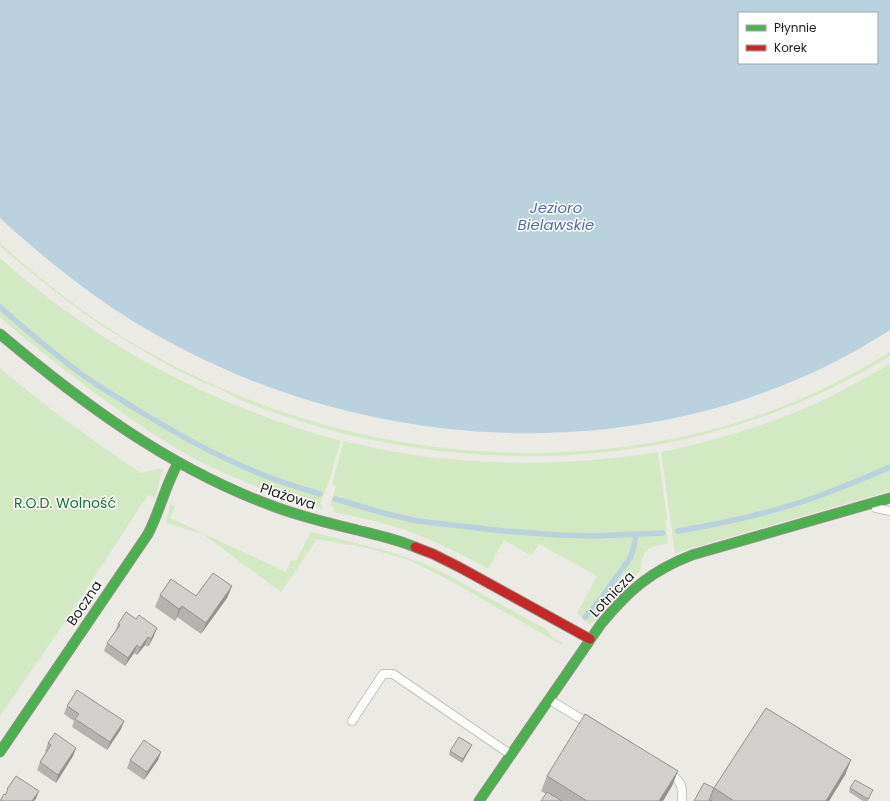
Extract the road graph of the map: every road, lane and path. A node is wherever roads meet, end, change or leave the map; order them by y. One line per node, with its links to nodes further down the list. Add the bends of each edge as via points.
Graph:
1 (0, 334): 2 (street, Plażowa, via 113,422)
2 (178, 463): 6 (street, Plażowa, via 223,486 274,506 423,550); 10 (street, Boczna, via 148,534)
3 (890, 498): 4 (street, Lotnicza)
4 (865, 506): 5 (lane); 6 (street, Lotnicza, via 686,557 641,582 609,614)
5 (890, 511)
6 (590, 639): 7 (street, Lotnicza)
7 (549, 699): 9 (lane); 11 (street, Lotnicza)
8 (352, 721): 11 (lane, via 383,674 394,674)
9 (596, 728)
10 (0, 752)
11 (511, 754): 13 (street, Lotnicza)
12 (663, 769): 14 (lane, via 681,783)
13 (479, 801)
14 (682, 801)

